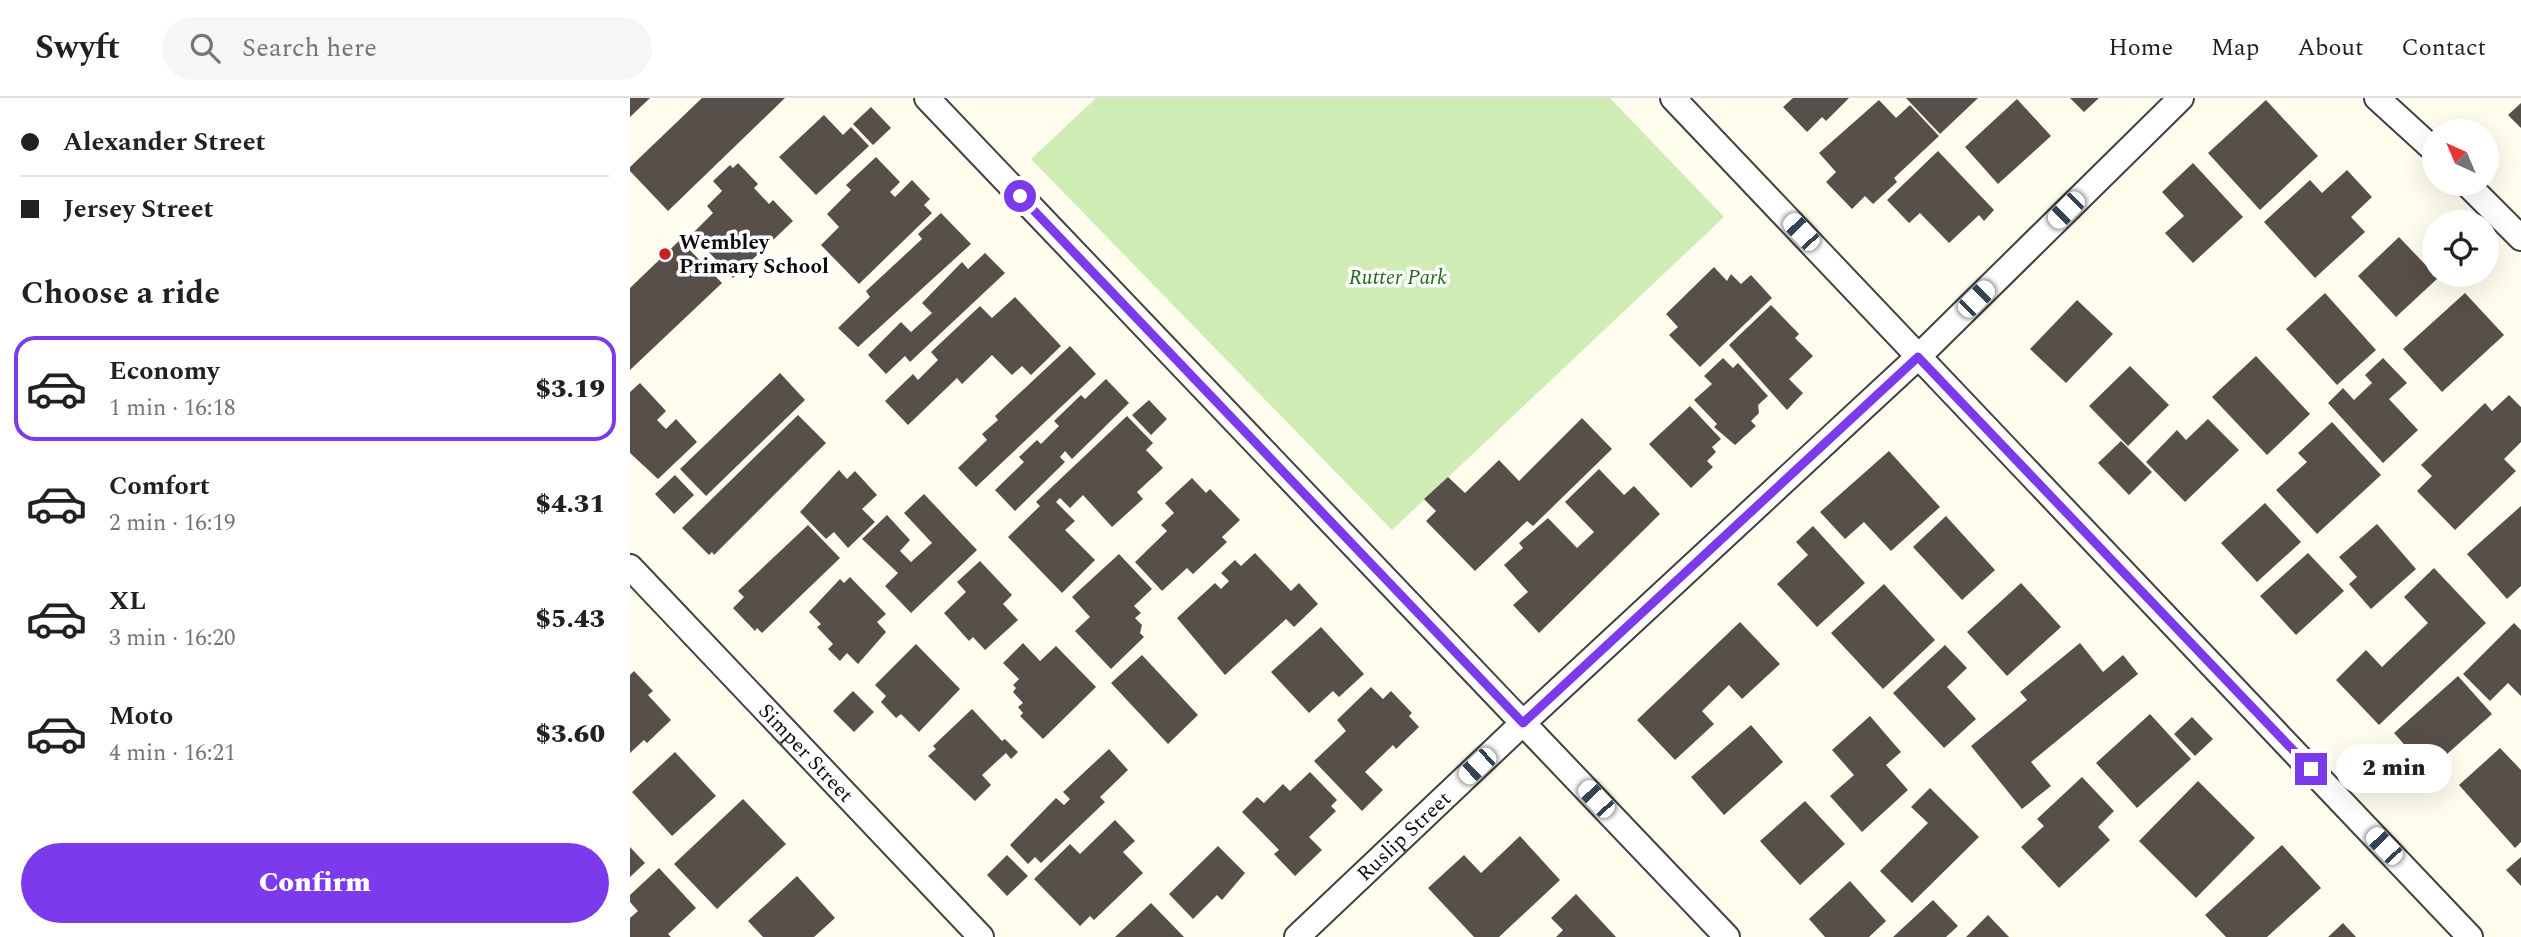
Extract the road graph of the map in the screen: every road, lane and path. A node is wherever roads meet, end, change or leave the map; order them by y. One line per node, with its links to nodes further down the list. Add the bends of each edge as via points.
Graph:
1 (927, 98): 12 (street)
2 (1673, 98): 10 (street)
3 (2181, 98): 10 (street, Ruslip Street)
4 (2377, 98): 6 (street)
5 (2390, 98): 6 (street)
6 (2407, 123): 7 (street)
7 (2422, 138)
8 (2480, 196): 9 (street)
9 (2521, 238)
10 (1918, 357): 12 (street, Ruslip Street); 16 (street)
11 (630, 567): 13 (street, Simper Street)
12 (1523, 723): 14 (street, Ruslip Street); 15 (street)
13 (981, 937)
14 (1297, 937)
15 (1727, 937)
16 (2470, 937)

